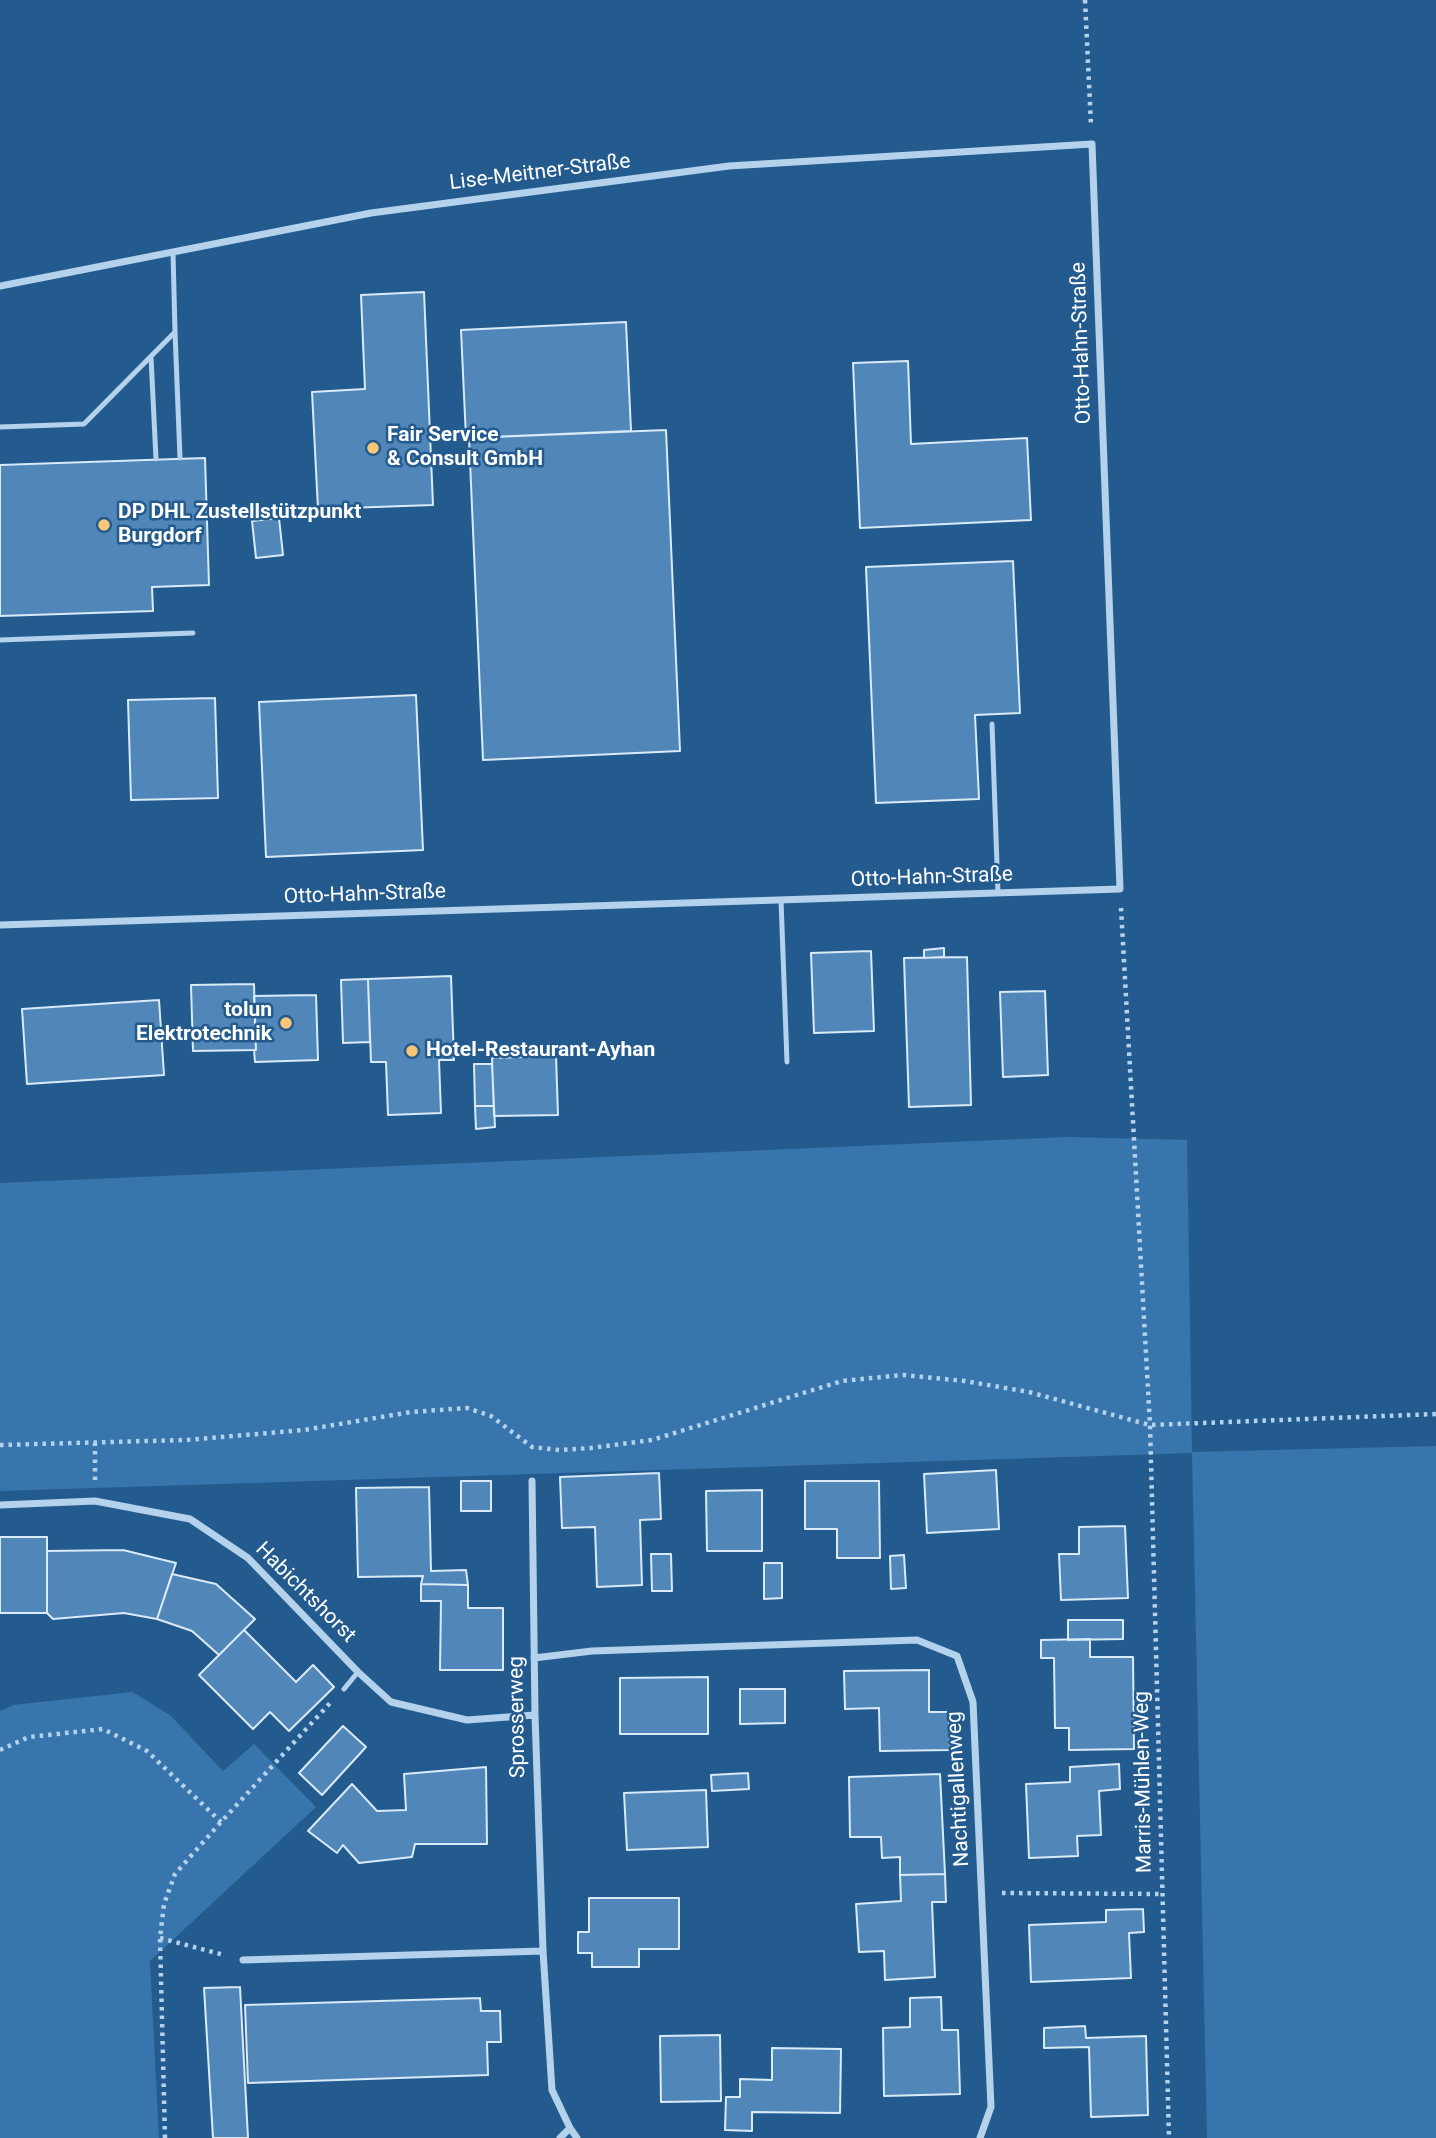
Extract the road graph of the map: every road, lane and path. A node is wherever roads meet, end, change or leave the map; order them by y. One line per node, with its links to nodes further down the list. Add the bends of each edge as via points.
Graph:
1 (1084, 0): 2 (path)
2 (1091, 144): 3 (street, Lise-Meitner-Straße, via 729,166 371,213); 13 (street, Otto-Hahn-Straße)
3 (173, 252): 4 (street, Lise-Meitner-Straße); 5 (lane)
4 (0, 286)
5 (175, 332): 6 (lane); 8 (lane)
6 (151, 356): 7 (lane, via 84,424); 9 (lane)
7 (0, 427)
8 (180, 458)
9 (156, 460)
10 (193, 633): 11 (lane)
11 (0, 639)
12 (992, 724): 14 (lane)
13 (1120, 889): 14 (street, Otto-Hahn-Straße); 19 (path, Marris-Mühlen-Weg)
14 (998, 893): 15 (street, Otto-Hahn-Straße)
15 (781, 900): 16 (street, Otto-Hahn-Straße); 17 (lane)
16 (0, 925)
17 (787, 1062)
18 (1436, 1414): 19 (path)
19 (1150, 1425): 20 (path, via 1029,1392 902,1375 842,1381 652,1440 591,1448 532,1447 491,1416 467,1408 411,1412 304,1430); 32 (path, Marris-Mühlen-Weg)
20 (95, 1443): 21 (path); 23 (path)
21 (0, 1445)
22 (532, 1481): 25 (street, Sprosserweg)
23 (95, 1501): 24 (street, Habichtshorst); 26 (street, Habichtshorst, via 190,1519 248,1558)
24 (0, 1504)
25 (534, 1658): 28 (street, Sprosserweg); 31 (street, Nachtigallenweg, via 592,1651 917,1640 957,1656 972,1702)
26 (358, 1672): 27 (lane); 28 (street, Habichtshorst, via 391,1702 467,1720)
27 (344, 1689): 30 (path)
28 (535, 1715): 34 (street, Sprosserweg)
29 (0, 1750): 30 (path, via 29,1737 103,1729 147,1751)
30 (221, 1822): 33 (path, via 175,1874 164,1903)
31 (981, 1893): 32 (path); 40 (street, Nachtigallenweg, via 991,2107)
32 (1162, 1894): 41 (path, Marris-Mühlen-Weg)
33 (160, 1938): 35 (path); 37 (path)
34 (543, 1951): 35 (street); 36 (street, Sprosserweg, via 552,2090)
35 (243, 1960)
36 (570, 2127): 38 (street); 39 (street, Sprosserweg)
37 (165, 2138)
38 (560, 2138)
39 (577, 2138)
40 (980, 2138)
41 (1169, 2138)

